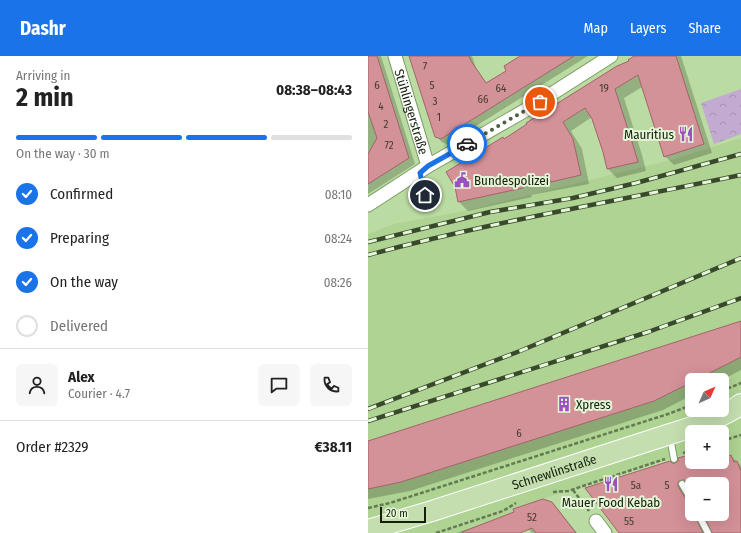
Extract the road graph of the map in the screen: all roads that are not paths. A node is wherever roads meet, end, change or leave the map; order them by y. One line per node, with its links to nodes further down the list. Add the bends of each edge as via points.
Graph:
1 (395, 56): 3 (street, Stühlingerstraße)
2 (611, 56): 3 (street)
3 (424, 170): 4 (lane); 5 (street)
4 (425, 195)
5 (368, 205)
6 (740, 406): 7 (main road, Schnewlinstraße)
7 (670, 434): 8 (lane); 13 (main road, Schnewlinstraße)
8 (674, 458)
9 (682, 484): 10 (lane)
10 (685, 489)
11 (596, 521): 14 (street)
12 (702, 521): 15 (lane)
13 (368, 530)
14 (605, 533)
15 (708, 533)

